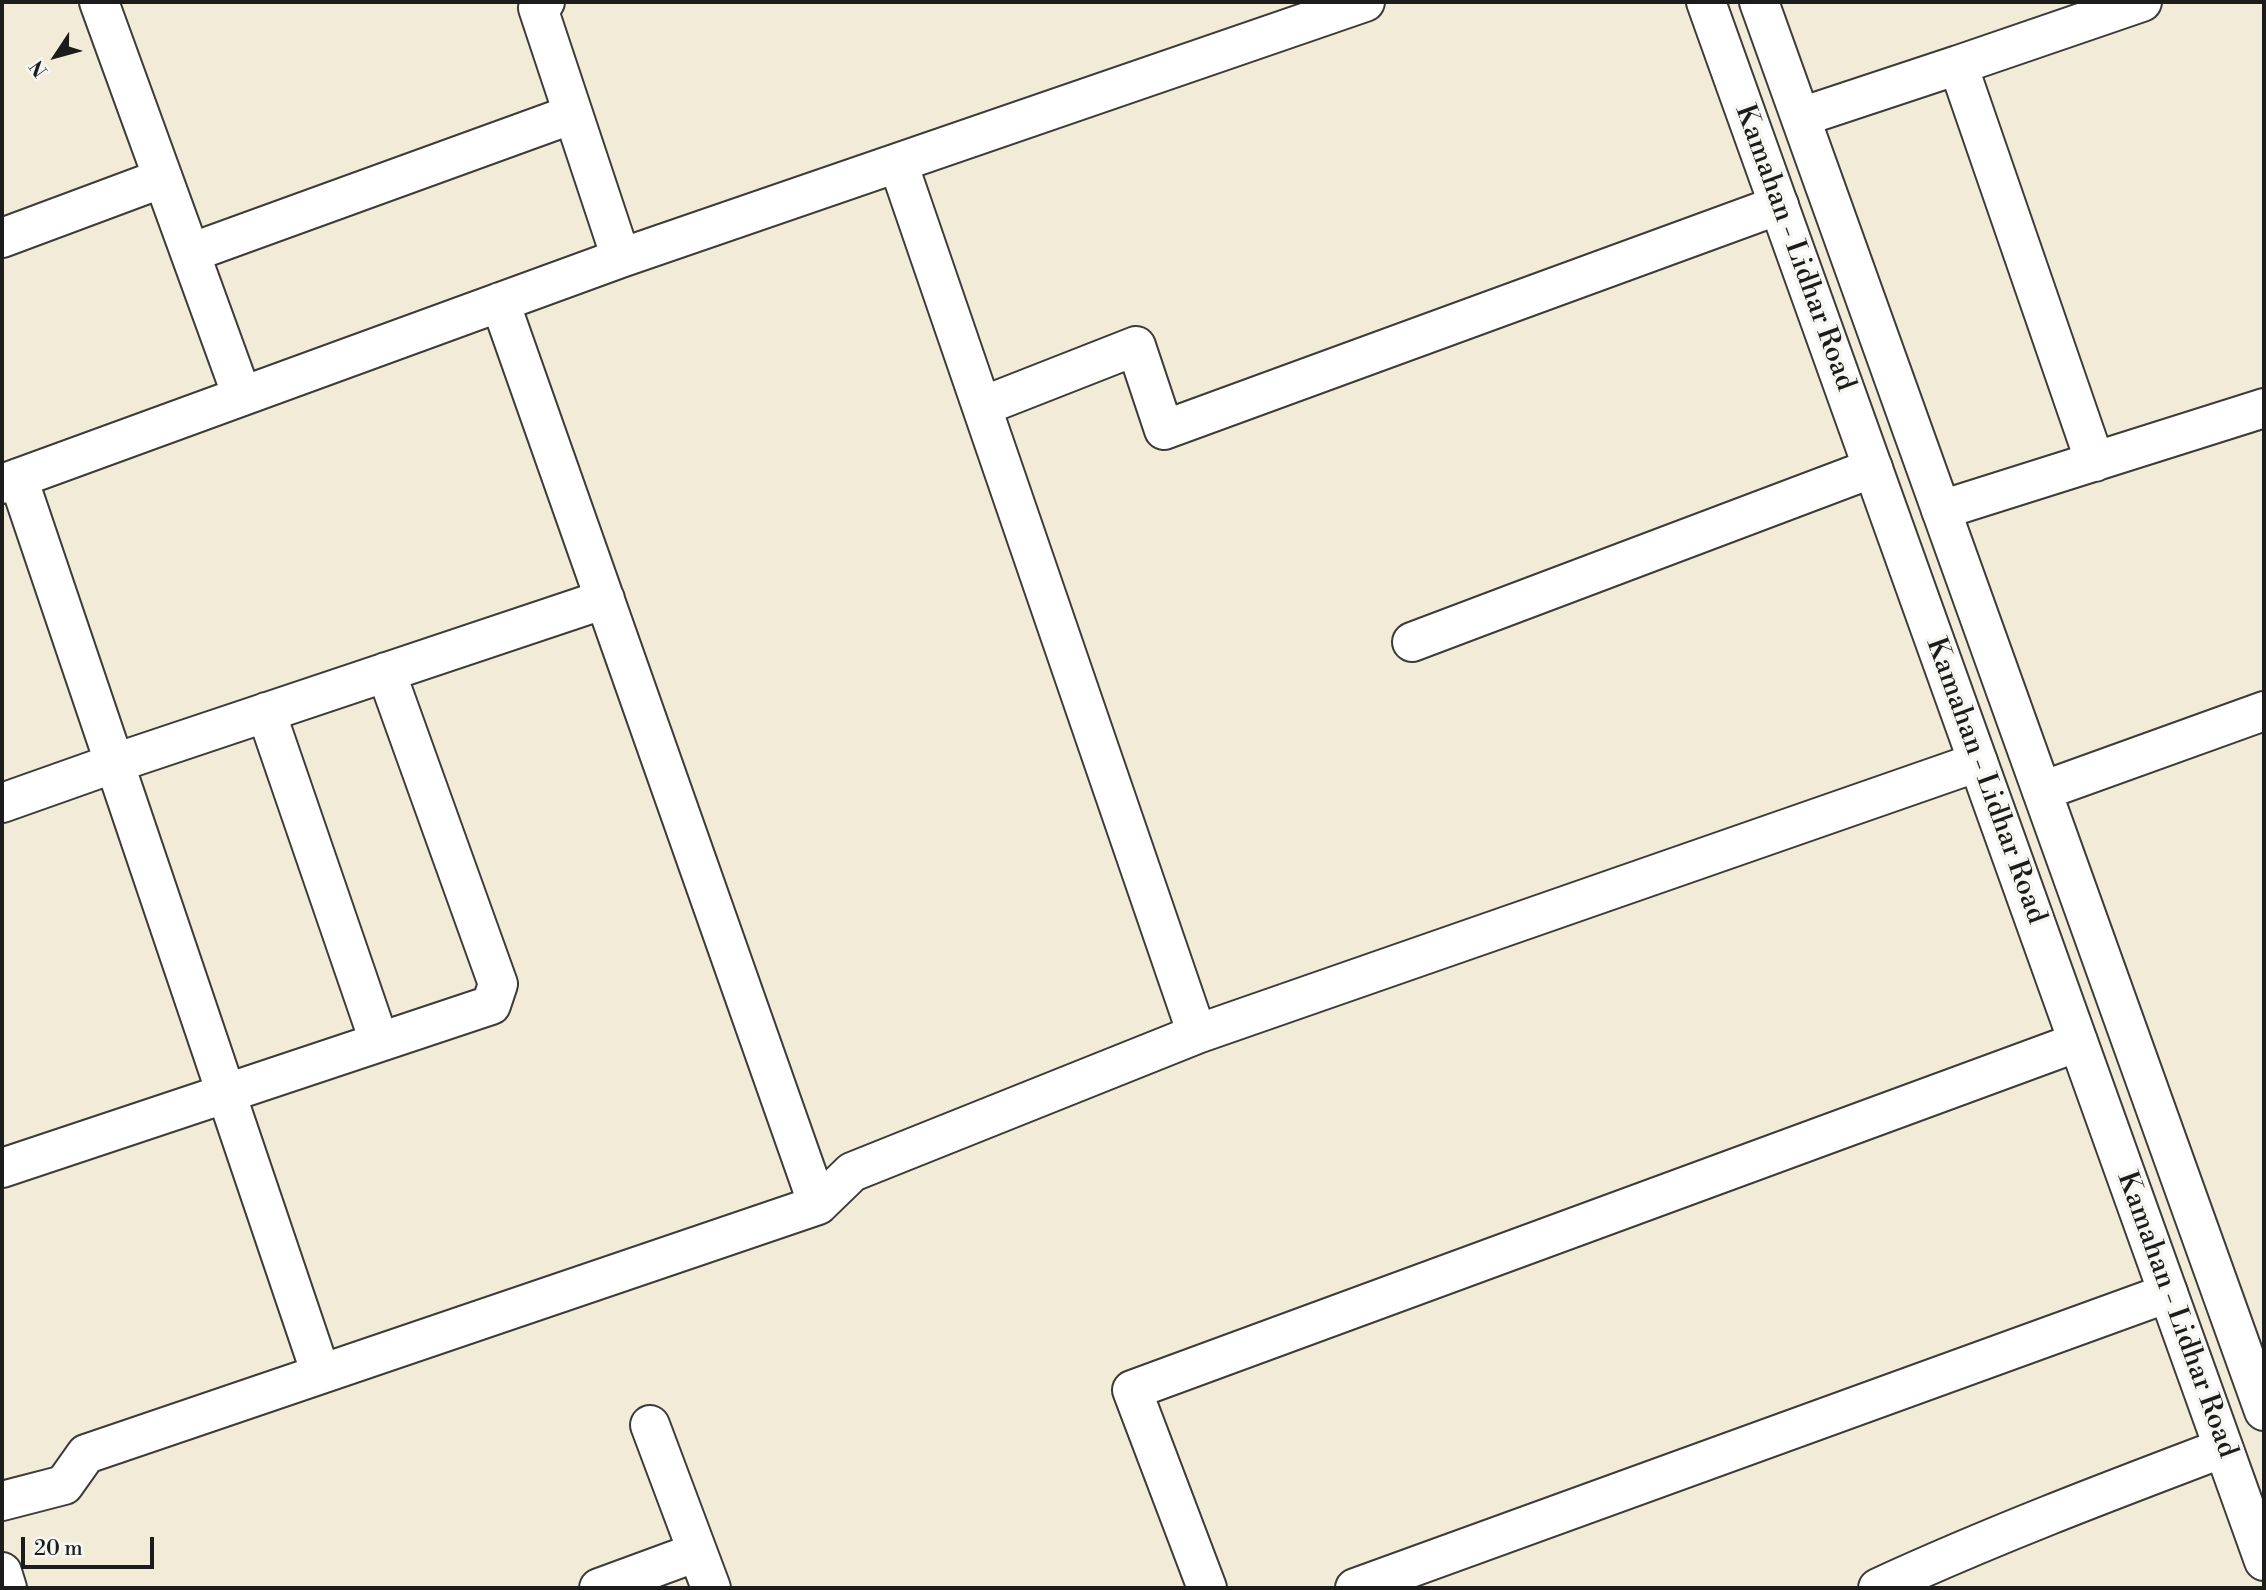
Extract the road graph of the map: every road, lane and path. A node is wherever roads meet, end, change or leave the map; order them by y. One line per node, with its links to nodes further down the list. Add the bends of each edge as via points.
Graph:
1 (99, 2): 11 (street)
2 (545, 2): 8 (street, via 538,8)
3 (1365, 2): 10 (street)
4 (1706, 2): 12 (street, Kamahan - Lidhar Road)
5 (1759, 2): 9 (street, Kamahan - Lidhar Road)
6 (2142, 2): 7 (street)
7 (1958, 65): 9 (street); 20 (street)
8 (573, 114): 14 (street); 15 (street)
9 (1801, 117): 23 (street, Kamahan - Lidhar Road)
10 (898, 163): 15 (street); 18 (street)
11 (163, 178): 13 (street); 14 (street)
12 (1779, 205): 18 (street, via 1164,429 1136,346); 21 (street, Kamahan - Lidhar Road)
13 (2, 238)
14 (190, 253): 17 (street)
15 (621, 258): 16 (street)
16 (500, 302): 17 (street); 24 (street)
17 (242, 396): 22 (street)
18 (983, 406): 33 (street)
19 (2264, 408): 20 (street)
20 (2095, 462): 23 (street)
21 (1872, 468): 25 (street); 29 (street, Kamahan - Lidhar Road)
22 (10, 481): 30 (street)
23 (1941, 510): 31 (street, Kamahan - Lidhar Road)
24 (604, 598): 26 (street); 38 (street)
25 (1412, 642)
26 (386, 672): 28 (street); 34 (street, via 498,984 491,1005)
27 (2264, 711): 31 (street)
28 (266, 712): 30 (street); 34 (street)
29 (1978, 761): 33 (street); 35 (street, Kamahan - Lidhar Road)
30 (115, 763): 32 (street); 36 (street)
31 (2042, 791): 41 (street, Kamahan - Lidhar Road)
32 (2, 803)
33 (1197, 1034): 38 (street, via 852,1172)
34 (379, 1041): 36 (street)
35 (2078, 1042): 39 (street, Kamahan - Lidhar Road); 52 (street, via 1132,1390)
36 (226, 1092): 37 (street); 40 (street)
37 (2, 1168)
38 (818, 1206): 40 (street)
39 (2168, 1293): 43 (street, Kamahan - Lidhar Road); 53 (street)
40 (321, 1374): 44 (street, via 86,1454 64,1485)
41 (2264, 1411)
42 (650, 1425): 45 (street)
43 (2223, 1448): 46 (street, Kamahan - Lidhar Road); 48 (street)
44 (2, 1501)
45 (697, 1552): 50 (street); 51 (street)
46 (2264, 1561)
47 (2, 1572): 49 (street)
48 (1948, 1574): 54 (street)
49 (7, 1588)
50 (599, 1588)
51 (711, 1588)
52 (1207, 1588)
53 (1355, 1588)
54 (1878, 1588)

